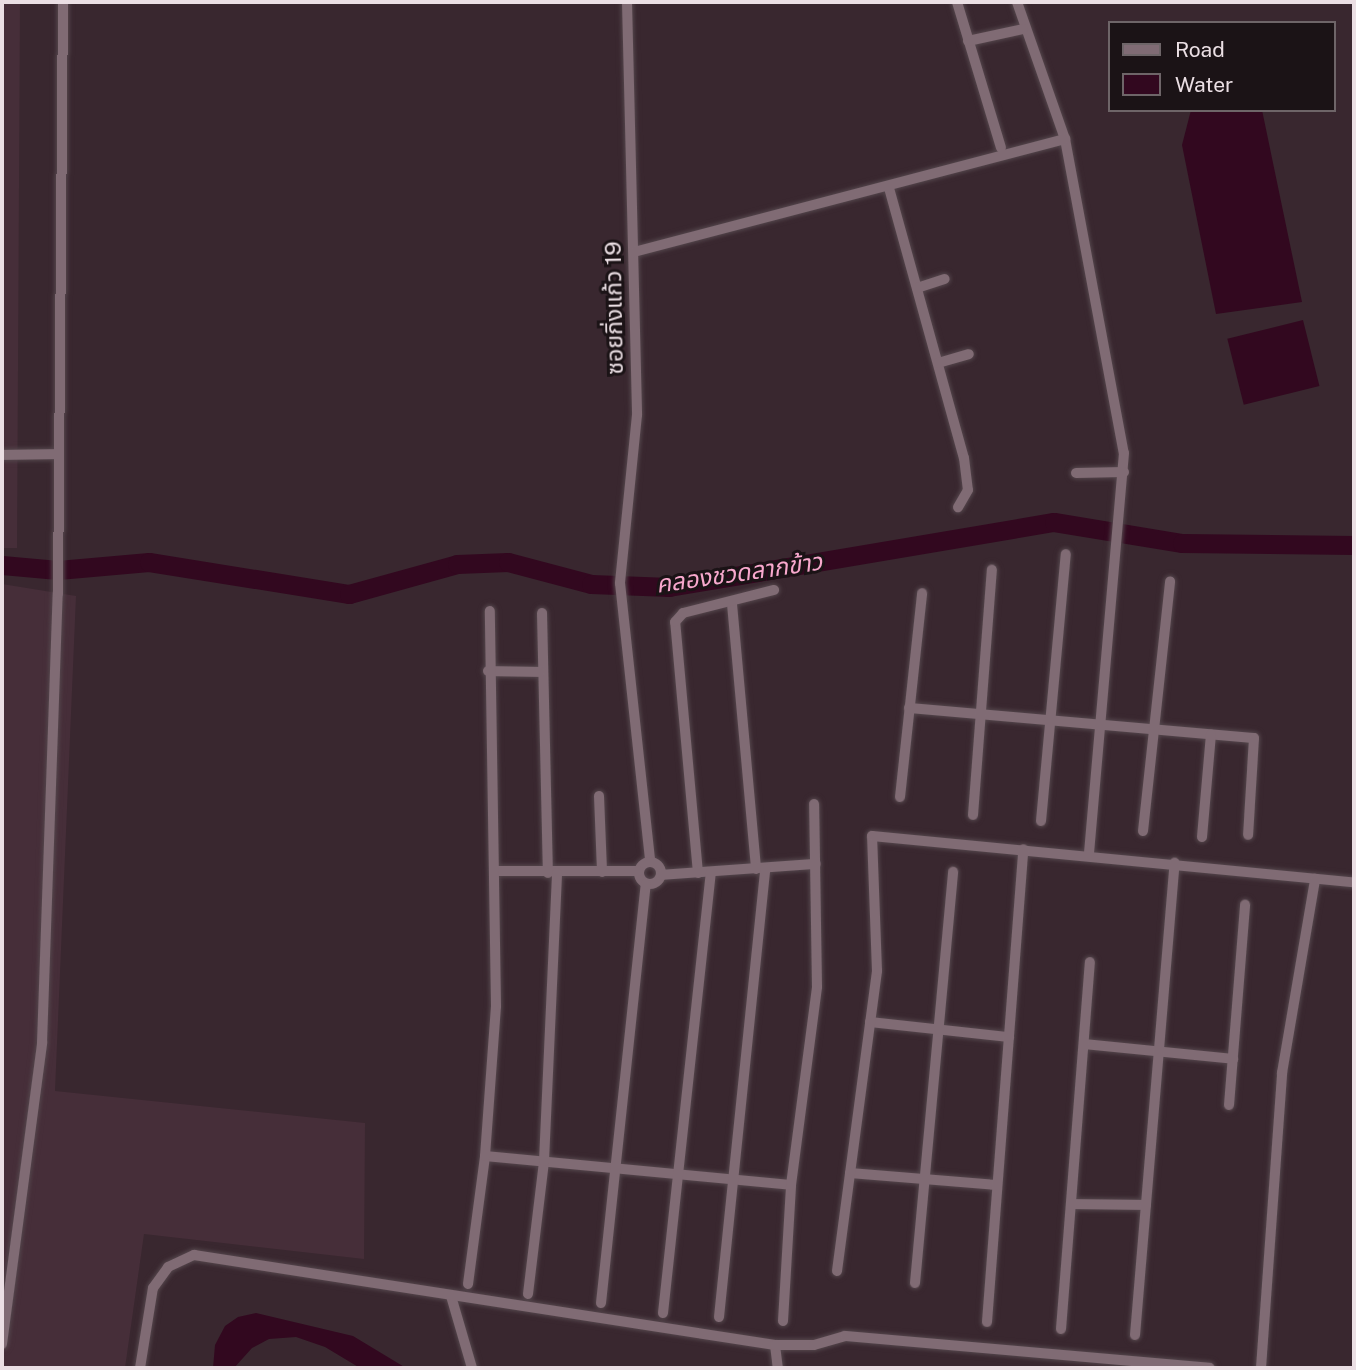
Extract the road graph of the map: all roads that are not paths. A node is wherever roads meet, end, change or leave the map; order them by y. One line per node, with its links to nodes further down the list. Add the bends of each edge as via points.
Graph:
1 (63, 2): 15 (street)
2 (627, 2): 10 (street, ซอยกิ่งแก้ว 19)
3 (957, 2): 6 (street)
4 (1017, 2): 5 (street)
5 (1023, 29): 6 (street); 7 (street)
6 (968, 41): 8 (street)
7 (1065, 139): 9 (street); 17 (street)
8 (1001, 148)
9 (889, 188): 10 (street); 12 (street)
10 (634, 252): 46 (street, ซอยกิ่งแก้ว 19, via 637,415 620,558)
11 (945, 279): 12 (street)
12 (916, 288): 14 (street)
13 (969, 354): 14 (street)
14 (938, 363): 19 (street, via 969,483)
15 (59, 454): 16 (street); 93 (street, via 39,1091)
16 (2, 455)
17 (1124, 472): 18 (street); 33 (street)
18 (1076, 473)
19 (958, 507)
20 (1066, 554): 32 (street)
21 (992, 570): 31 (street)
22 (1170, 581): 34 (street)
23 (774, 590): 25 (street)
24 (922, 593): 30 (street)
25 (732, 604): 49 (street); 55 (street, via 683,613 675,622)
26 (490, 611): 28 (street)
27 (542, 613): 29 (street)
28 (488, 671): 29 (street); 50 (street)
29 (540, 672): 54 (street)
30 (909, 708): 31 (street); 37 (street)
31 (981, 714): 32 (street); 39 (street)
32 (1051, 720): 33 (street); 40 (street)
33 (1100, 724): 34 (street); 45 (street)
34 (1152, 729): 35 (street); 41 (street)
35 (1211, 734): 42 (street, via 1254,738); 43 (street)
36 (600, 796): 52 (street)
37 (900, 797)
38 (814, 804): 48 (street)
39 (974, 815)
40 (1041, 821)
41 (1143, 831)
42 (1248, 835)
43 (1202, 837)
44 (1023, 849): 45 (street); 63 (street, via 872,836 877,971); 65 (street)
45 (1089, 855): 47 (street)
46 (650, 861): 51 (street); 57 (street, via 660,867)
47 (1174, 863): 58 (street); 67 (street)
48 (816, 864): 49 (street); 77 (street, via 817,987)
49 (760, 869): 56 (street); 75 (street)
50 (495, 871): 54 (street); 70 (street, via 496,1006)
51 (638, 871): 52 (street); 60 (street)
52 (602, 872): 54 (street)
53 (953, 872): 64 (street)
54 (552, 873): 71 (street)
55 (698, 873): 56 (street); 57 (street)
56 (711, 873): 73 (street)
57 (661, 875): 60 (street, via 654,884)
58 (1315, 879): 59 (street); 99 (street, via 1282,1073)
59 (1354, 882)
60 (646, 884): 72 (street)
61 (1245, 905): 68 (street)
62 (1090, 962): 66 (street)
63 (870, 1022): 64 (street); 74 (street)
64 (938, 1029): 65 (street); 76 (street)
65 (1009, 1037): 78 (street)
66 (1084, 1044): 67 (street); 79 (street)
67 (1159, 1051): 68 (street); 80 (street)
68 (1233, 1059): 69 (street)
69 (1229, 1105)
70 (485, 1156): 71 (street); 83 (street)
71 (544, 1161): 72 (street); 84 (street)
72 (616, 1167): 73 (street); 86 (street)
73 (678, 1172): 75 (street); 87 (street)
74 (849, 1173): 76 (street); 81 (street)
75 (735, 1179): 77 (street); 88 (street)
76 (924, 1179): 78 (street); 82 (street)
77 (792, 1185): 89 (street)
78 (998, 1185): 90 (street)
79 (1071, 1204): 80 (street); 91 (street)
80 (1146, 1205): 92 (street)
81 (837, 1272)
82 (915, 1283)
83 (468, 1284)
84 (527, 1294)
85 (451, 1296): 94 (street); 95 (street, via 194,1255 168,1268 153,1288); 96 (street)
86 (601, 1303)
87 (663, 1313)
88 (719, 1317)
89 (783, 1321)
90 (987, 1322)
91 (1061, 1329)
92 (1135, 1335)
93 (2, 1344)
94 (775, 1345): 97 (street); 98 (street, via 814,1345 845,1336)
95 (140, 1368)
96 (472, 1368)
97 (778, 1368)
98 (1210, 1368)
99 (1261, 1368)

